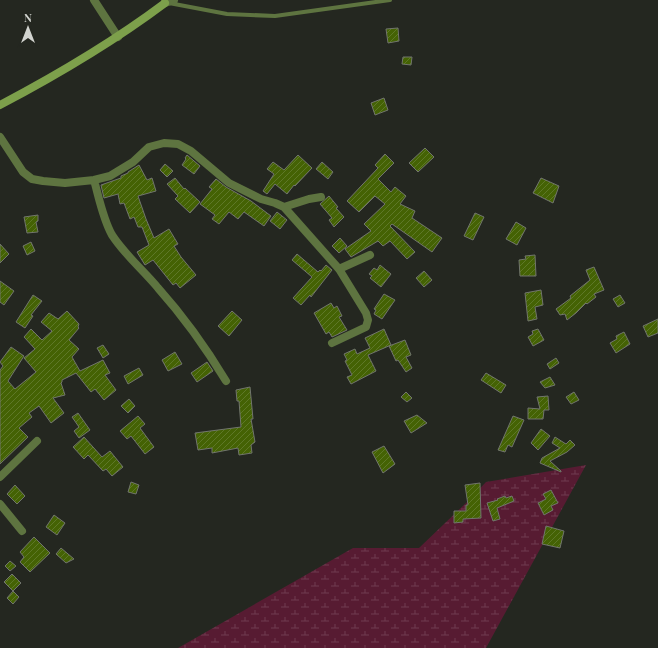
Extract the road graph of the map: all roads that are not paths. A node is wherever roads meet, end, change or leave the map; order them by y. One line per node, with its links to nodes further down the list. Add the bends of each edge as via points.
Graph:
1 (94, 0): 5 (street)
2 (174, 0): 4 (street)
3 (390, 0): 4 (lane, via 275,16 227,14)
4 (165, 1): 5 (street)
5 (118, 37): 6 (street)
6 (0, 105)
7 (0, 137): 8 (street, via 23,172 32,179 65,183)
8 (94, 180): 10 (street, via 110,176 133,162 149,147 164,143 178,144 191,151 229,183); 14 (street, via 112,234 196,333)
9 (320, 197): 10 (street)
10 (284, 207): 12 (street)
11 (370, 255): 12 (street)
12 (339, 269): 13 (street, via 368,320 366,327)
13 (332, 343)
14 (226, 381)
15 (37, 441): 16 (street)
16 (0, 477)
17 (0, 504): 18 (street)
18 (22, 531)

